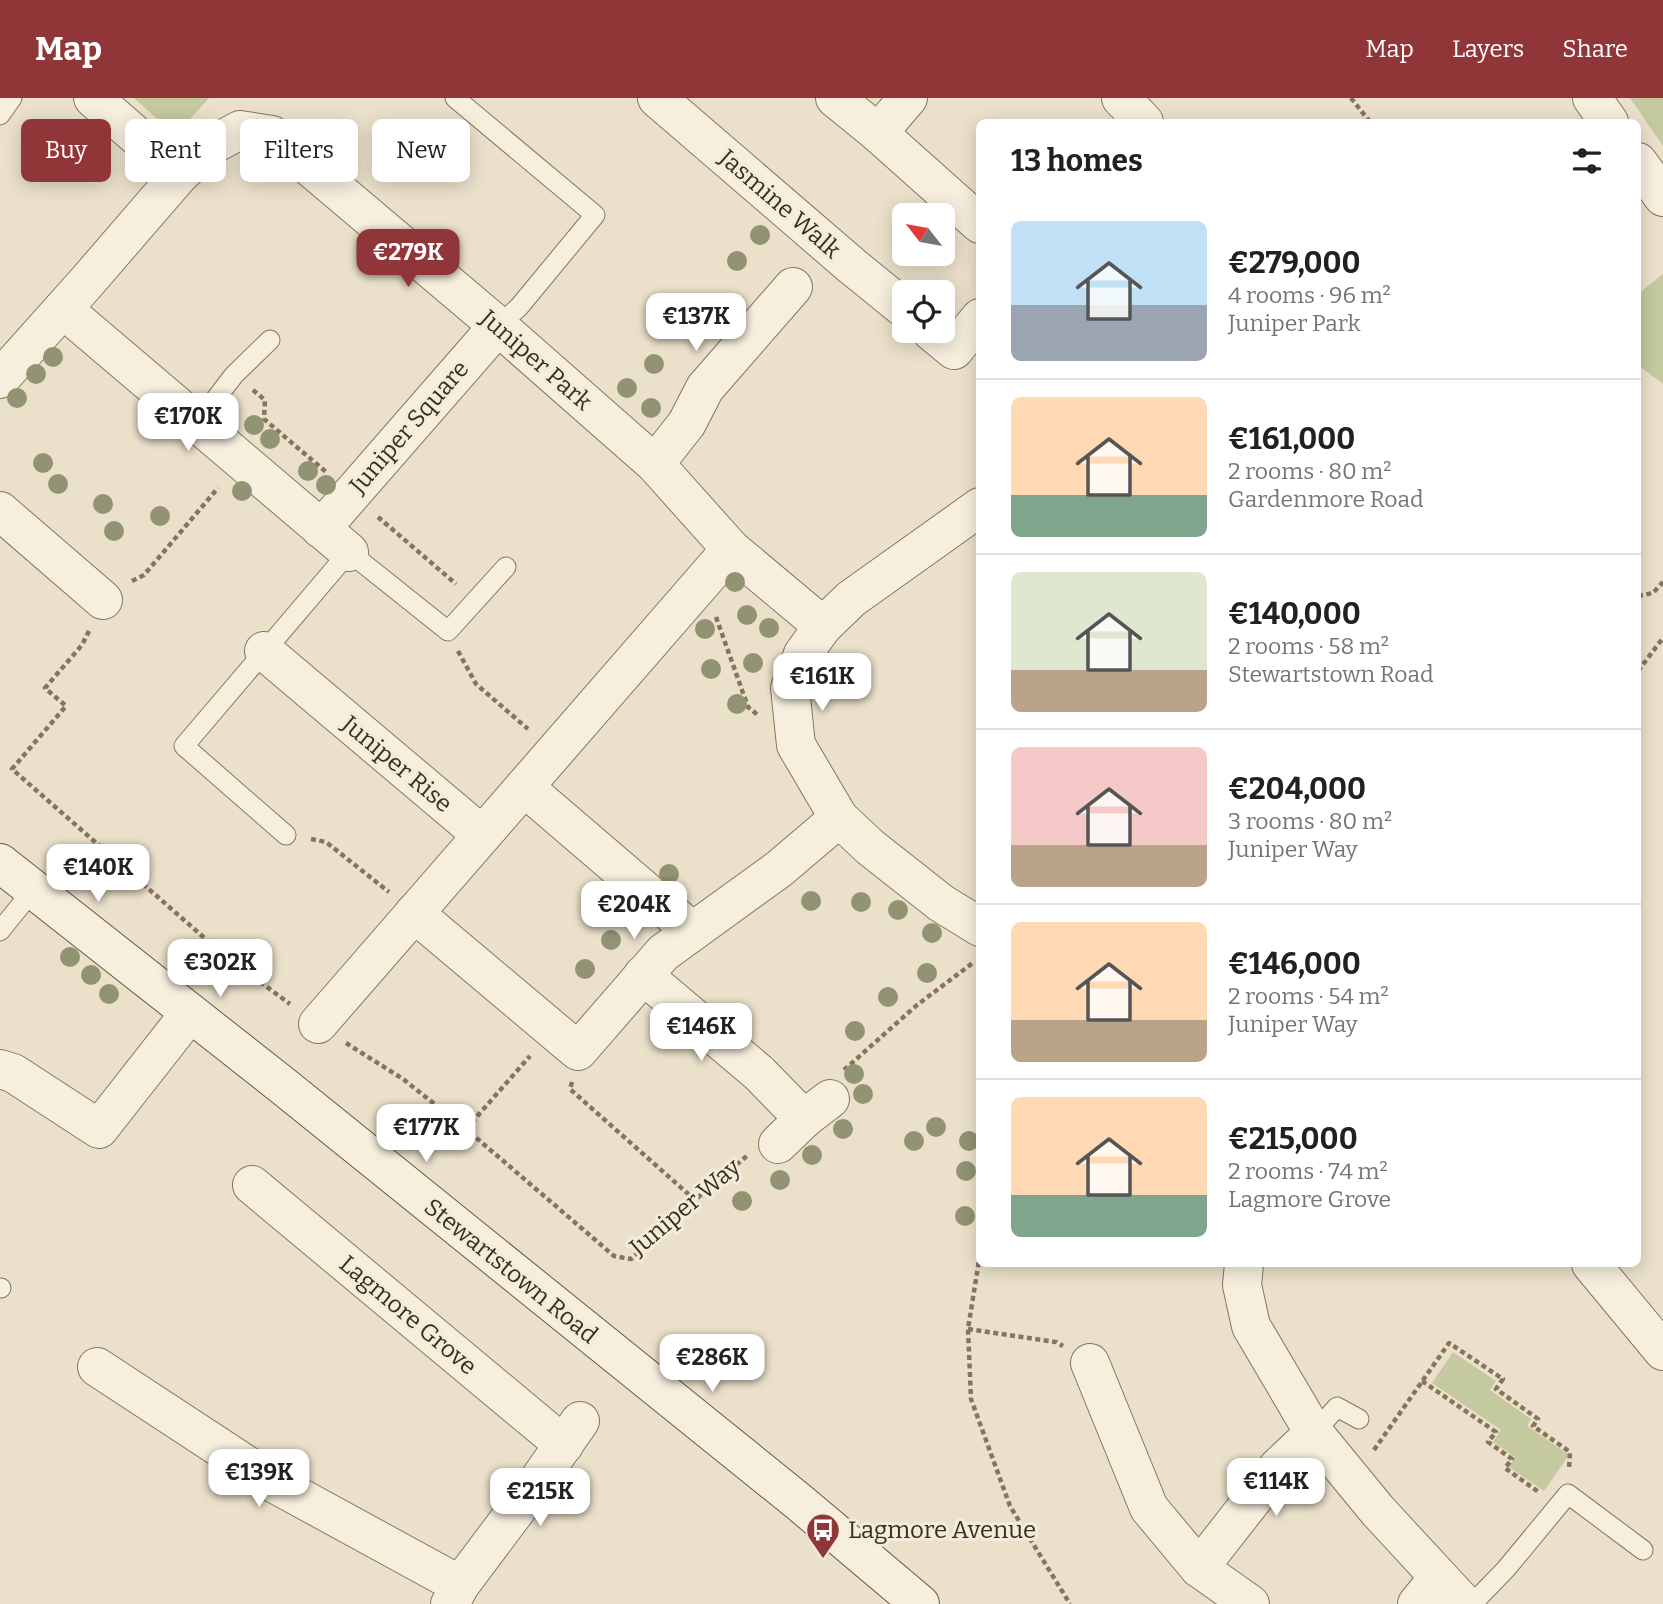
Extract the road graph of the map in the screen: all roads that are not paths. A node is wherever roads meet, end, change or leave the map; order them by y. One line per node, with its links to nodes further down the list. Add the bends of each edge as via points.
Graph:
1 (12, 98): 8 (lane)
2 (93, 98): 10 (street)
3 (455, 98): 21 (lane, via 595,215)
4 (657, 98): 18 (street, Jasmine Walk)
5 (835, 98): 11 (street)
6 (908, 98): 11 (street)
7 (1592, 98): 9 (street)
8 (0, 115)
9 (1607, 119)
10 (125, 126)
11 (878, 133): 16 (street)
12 (226, 138): 21 (street, Juniper Park, via 240,130 272,135)
13 (1641, 166): 15 (street)
14 (173, 182): 19 (street, Juniper Park)
15 (1663, 197)
16 (976, 220)
17 (793, 287): 26 (street, via 705,388 687,423)
18 (892, 298)
19 (63, 309): 24 (street, Juniper Park); 25 (street)
20 (976, 320): 22 (street)
21 (498, 326): 26 (street, Juniper Park); 29 (street, Juniper Square)
22 (955, 333)
23 (270, 340): 25 (lane, via 234,375)
24 (0, 379)
25 (198, 422): 29 (street)
26 (655, 464): 30 (street, Juniper Park)
27 (0, 511): 32 (street)
28 (976, 517): 33 (street, via 851,599)
29 (335, 540): 31 (lane, via 448,631); 34 (lane)
30 (731, 549): 33 (street, Juniper Park); 35 (street)
31 (506, 567)
32 (103, 600)
33 (823, 626): 36 (street, via 803,654 790,688 796,745)
34 (264, 651): 37 (lane, via 184,746); 38 (street, Juniper Rise)
35 (524, 787): 38 (street); 44 (street)
36 (839, 818): 42 (street, via 942,903); 44 (street, via 779,869)
37 (286, 835)
38 (482, 835): 41 (street)
39 (0, 863): 40 (street, Stewartstown Road)
40 (33, 890): 43 (lane); 46 (street, Stewartstown Road)
41 (414, 913): 45 (street, via 565,1041); 47 (street)
42 (976, 924)
43 (0, 931)
44 (692, 931): 45 (street)
45 (643, 975): 49 (street, via 759,1073)
46 (190, 1013): 48 (street, via 99,1129); 62 (street, Stewartstown Road)
47 (318, 1024)
48 (0, 1069)
49 (804, 1121)
50 (252, 1185): 60 (street, Lagmore Grove, via 572,1433)
51 (1244, 1267): 57 (street, via 1242,1285 1251,1326)
52 (1593, 1267): 53 (street)
53 (1663, 1351)
54 (1090, 1363): 59 (street, via 1149,1508)
55 (97, 1367): 60 (street, Lagmore Grove)
56 (1359, 1419): 57 (lane, via 1337,1407)
57 (1314, 1433): 59 (street, via 1278,1467); 61 (street)
58 (1643, 1550): 64 (lane, via 1563,1500)
59 (1199, 1567): 63 (street)
60 (455, 1595)
61 (1440, 1595)
62 (920, 1604)
63 (1250, 1604)
64 (1472, 1604)

